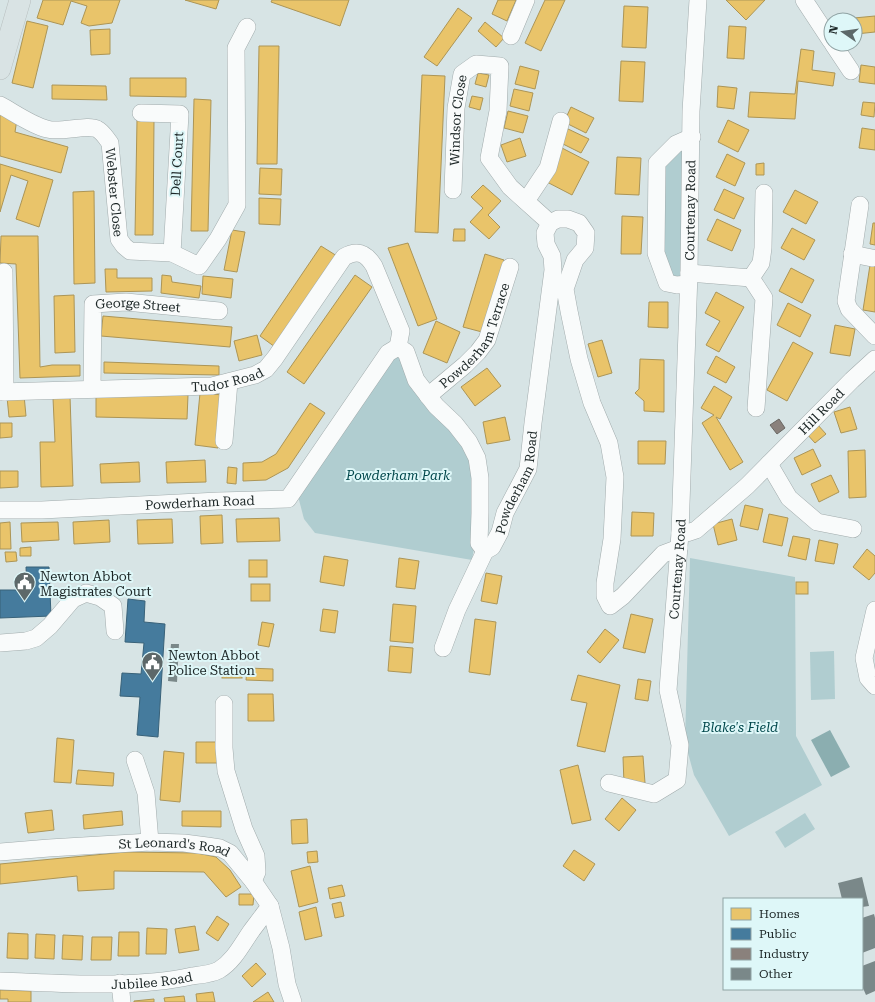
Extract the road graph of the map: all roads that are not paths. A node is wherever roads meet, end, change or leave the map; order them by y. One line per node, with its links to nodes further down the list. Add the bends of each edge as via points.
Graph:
1 (20, 0): 9 (main road)
2 (526, 0): 7 (street)
3 (698, 0): 14 (street, Courtenay Road, via 691,111)
4 (804, 0): 6 (street)
5 (247, 27): 20 (street, Webster Close, via 236,48 238,205 199,266)
6 (823, 29)
7 (511, 36)
8 (838, 52): 10 (street)
9 (0, 69)
10 (851, 72)
11 (0, 105): 20 (street, Webster Close, via 48,130 90,127 102,132 110,143 119,239 130,251)
12 (141, 113): 20 (street, Dell Court, via 180,114)
13 (561, 121): 17 (street, via 548,168)
14 (692, 137): 25 (street, Courtenay Road); 25 (street, Courtenay Road, via 676,144 657,163 656,253 667,283 677,285)
15 (453, 190): 17 (street, Windsor Close, via 456,108 462,74 476,64 500,66 498,111 489,158 510,187)
16 (764, 193): 26 (street, via 761,263)
17 (526, 201): 19 (street, Windsor Close)
18 (860, 205): 21 (street)
19 (550, 223): 40 (street, via 568,218 579,222 586,233 585,248 575,260 566,289 568,311 579,359 592,403 609,443 615,477 612,539 605,583 605,596 610,606); 41 (street, Powderham Road, via 545,233 553,270 528,469 505,513 495,542)
20 (172, 254)
21 (852, 254): 22 (street); 28 (street, via 846,301 849,309)
22 (872, 258)
23 (510, 267): 34 (street, Powderham Terrace, via 487,340 465,365)
24 (4, 272): 33 (street)
25 (688, 278): 26 (street); 40 (street, Courtenay Road)
26 (751, 278): 35 (street, via 764,298)
27 (219, 311): 32 (street, George Street, via 126,302 93,304)
28 (875, 336)
29 (398, 347): 31 (street, Tudor Road, via 401,331 374,266 369,257 352,253 344,257 266,369 255,375); 34 (street, Powderham Road, via 406,352 416,380); 38 (street, Powderham Road, via 388,353 288,499)
30 (875, 359): 37 (street, Hill Road)
31 (228, 382): 32 (street, Tudor Road, via 212,386); 36 (street)
32 (92, 389): 33 (street, Tudor Road)
33 (2, 392)
34 (428, 396): 41 (street, Powderham Road, via 469,442 477,458 480,478 479,543)
35 (756, 408)
36 (224, 441)
37 (769, 464): 39 (street, via 789,498 817,522); 40 (street, Hill Road, via 696,530 687,533)
38 (0, 510)
39 (853, 529)
40 (680, 540): 50 (street, Courtenay Road, via 668,690 680,745 677,780 654,794)
41 (485, 551): 46 (street, via 457,610)
42 (875, 610): 44 (street)
43 (115, 631): 45 (street, via 113,606 100,597 86,593 73,599 36,638)
44 (872, 635): 47 (street, via 864,658 868,678)
45 (0, 643)
46 (443, 648)
47 (875, 686)
48 (224, 704): 53 (street, via 226,771 244,830 256,856 257,872)
49 (136, 760): 51 (street, via 146,794)
50 (609, 784)
51 (150, 842): 52 (street, St Leonard's Road); 53 (street, St Leonard's Road, via 220,848 230,852)
52 (0, 852)
53 (253, 881): 54 (street, St Leonard's Road)
54 (270, 906): 56 (street, Jubilee Road, via 242,946 228,963 218,970 170,981); 58 (street, St Leonard's Road)
55 (0, 981): 56 (street, Jubilee Road)
56 (120, 983): 57 (street)
57 (122, 1002)
58 (293, 1002)

